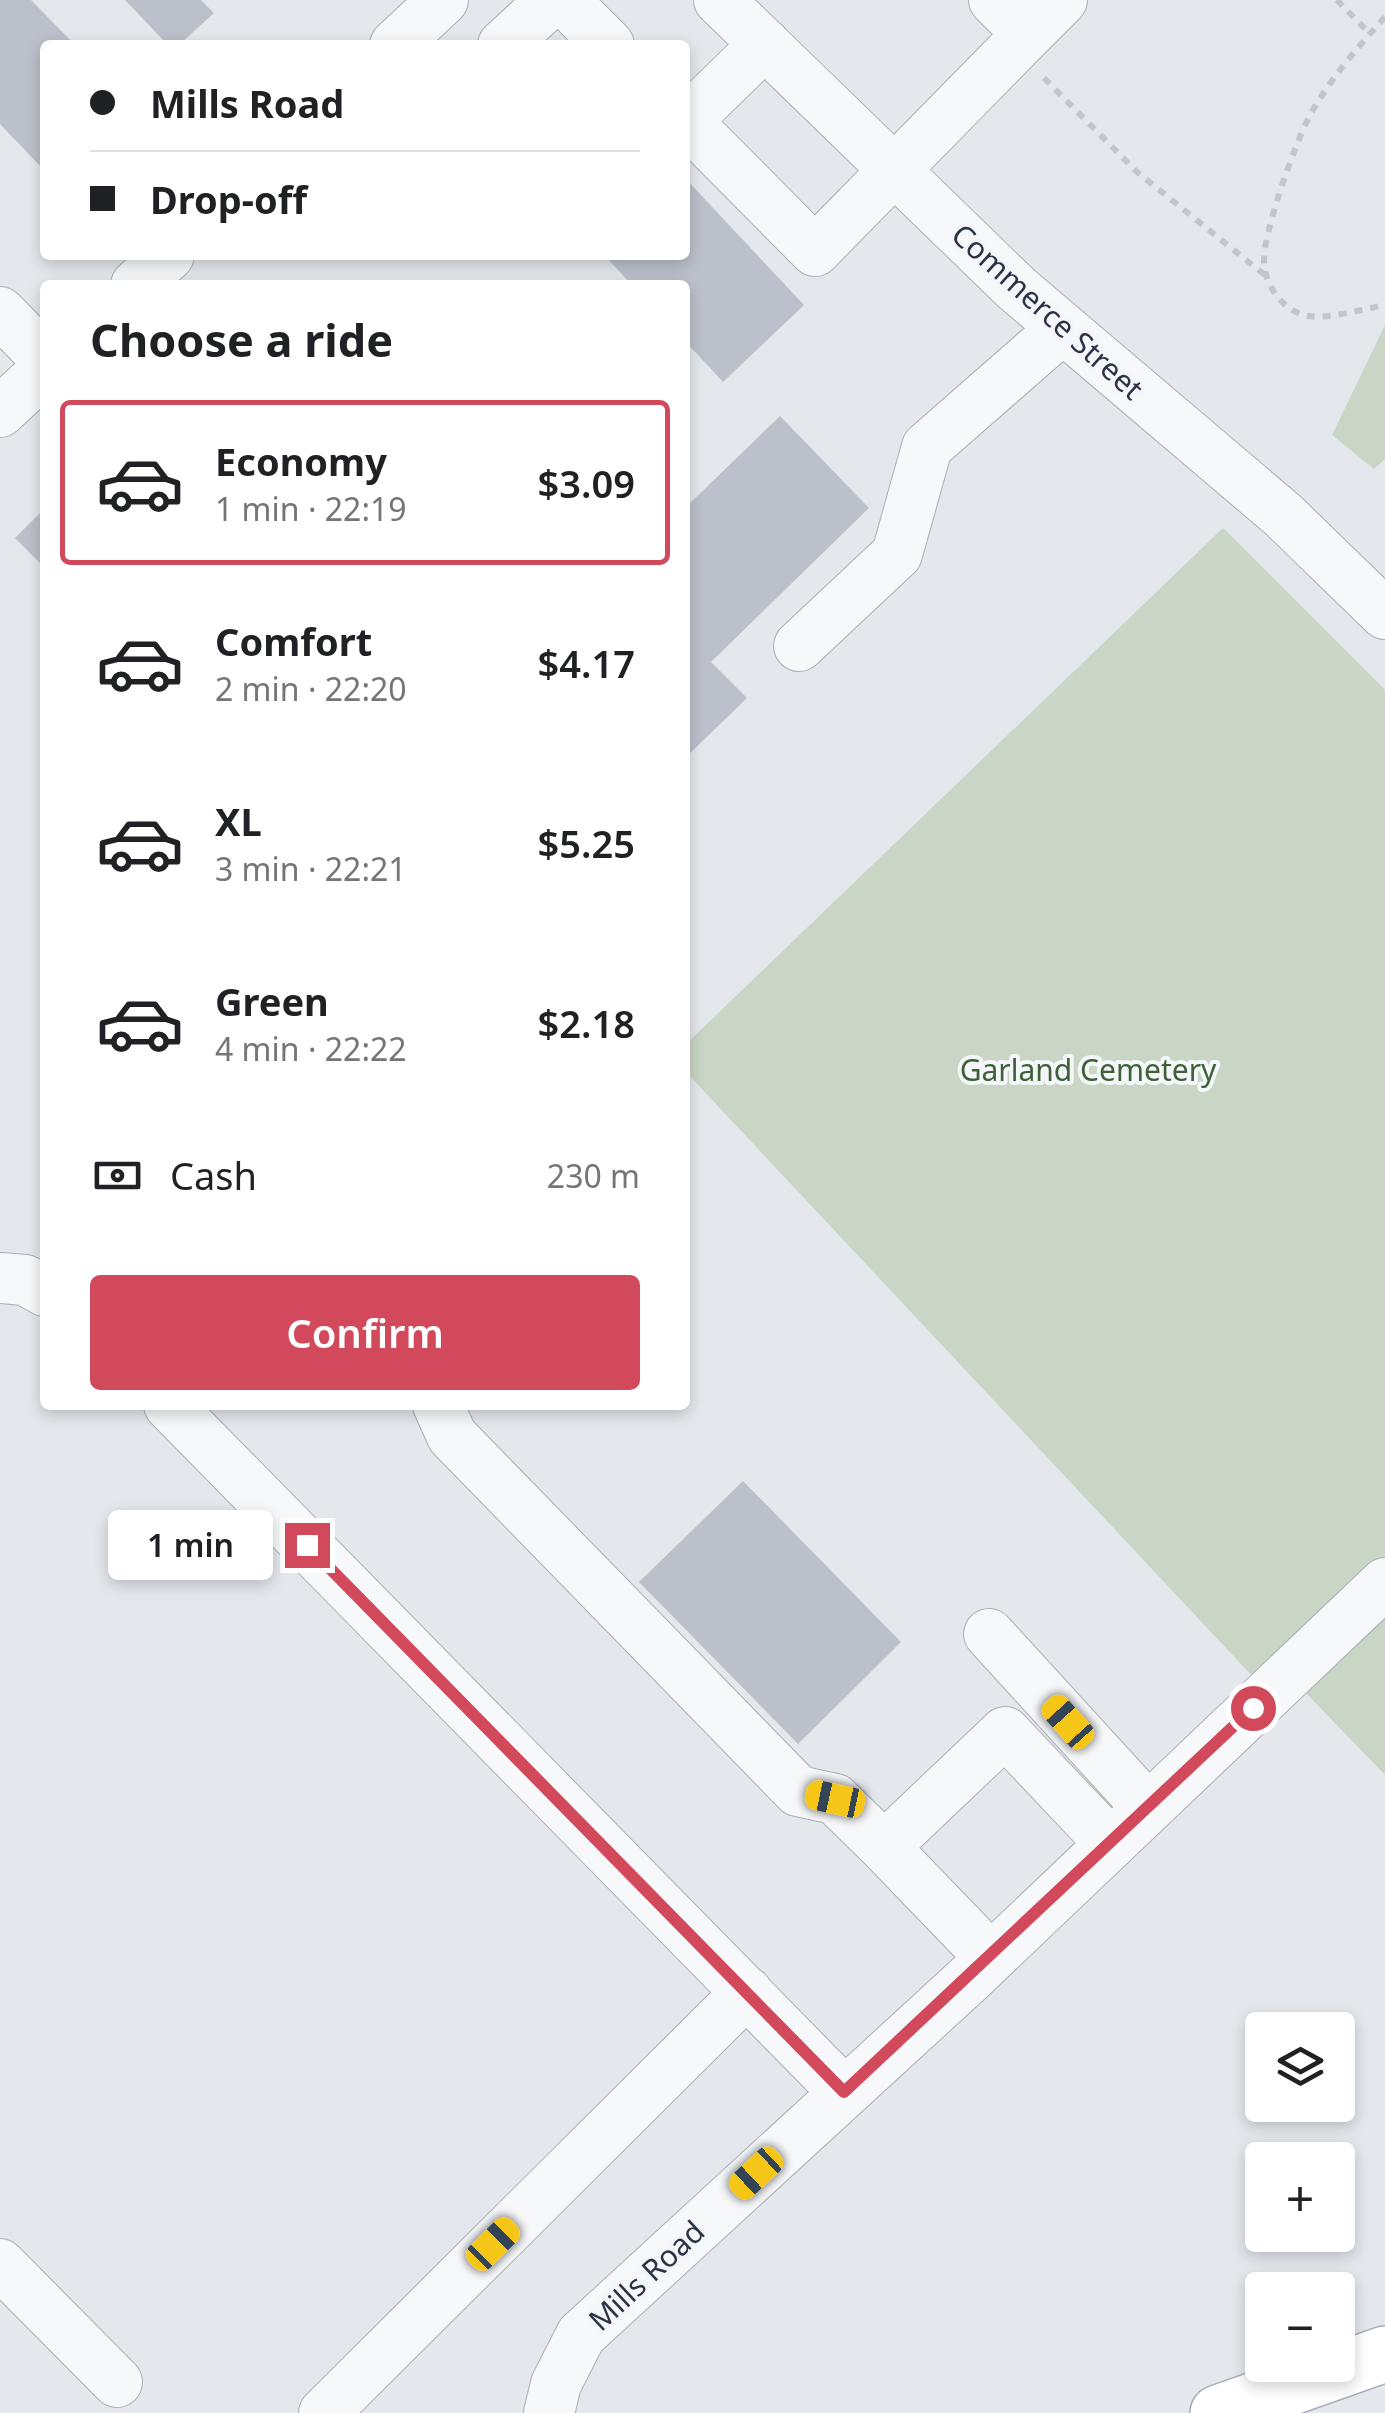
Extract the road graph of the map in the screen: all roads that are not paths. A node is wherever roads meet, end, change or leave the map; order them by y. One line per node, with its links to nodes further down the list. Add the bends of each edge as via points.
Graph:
1 (443, 0): 6 (street)
2 (552, 0): 7 (street)
3 (564, 0): 8 (street)
4 (720, 0): 9 (street, Commerce Street)
5 (1031, 27): 12 (street)
6 (400, 40)
7 (508, 40)
8 (604, 40)
9 (764, 44): 10 (street); 12 (street, Commerce Street)
10 (690, 117)
11 (690, 125): 12 (street, via 814,250)
12 (896, 170): 16 (street, Commerce Street)
13 (164, 260): 14 (street)
14 (142, 280)
15 (0, 312): 17 (street)
16 (1063, 328): 20 (street, Commerce Street, via 1283,515); 21 (street, via 928,447 897,554)
17 (40, 353)
18 (40, 375): 19 (street)
19 (0, 412)
20 (1385, 614)
21 (799, 646)
22 (0, 1278): 23 (street)
23 (40, 1288)
24 (174, 1410): 32 (street)
25 (440, 1410): 30 (street, via 452,1436 798,1790 835,1799)
26 (1385, 1582): 28 (street, Mills Road)
27 (989, 1634): 28 (street)
28 (1148, 1808): 29 (street, Mills Road)
29 (1111, 1844): 30 (street, via 1005,1732); 31 (street, Mills Road)
30 (884, 1847): 31 (street)
31 (991, 1958): 33 (street, Mills Road)
32 (747, 1992): 33 (street); 37 (street)
33 (844, 2092): 38 (street, Mills Road, via 580,2335)
34 (0, 2264): 36 (street)
35 (1385, 2354): 39 (main road)
36 (117, 2382)
37 (324, 2413)
38 (549, 2413)
39 (1218, 2413)

